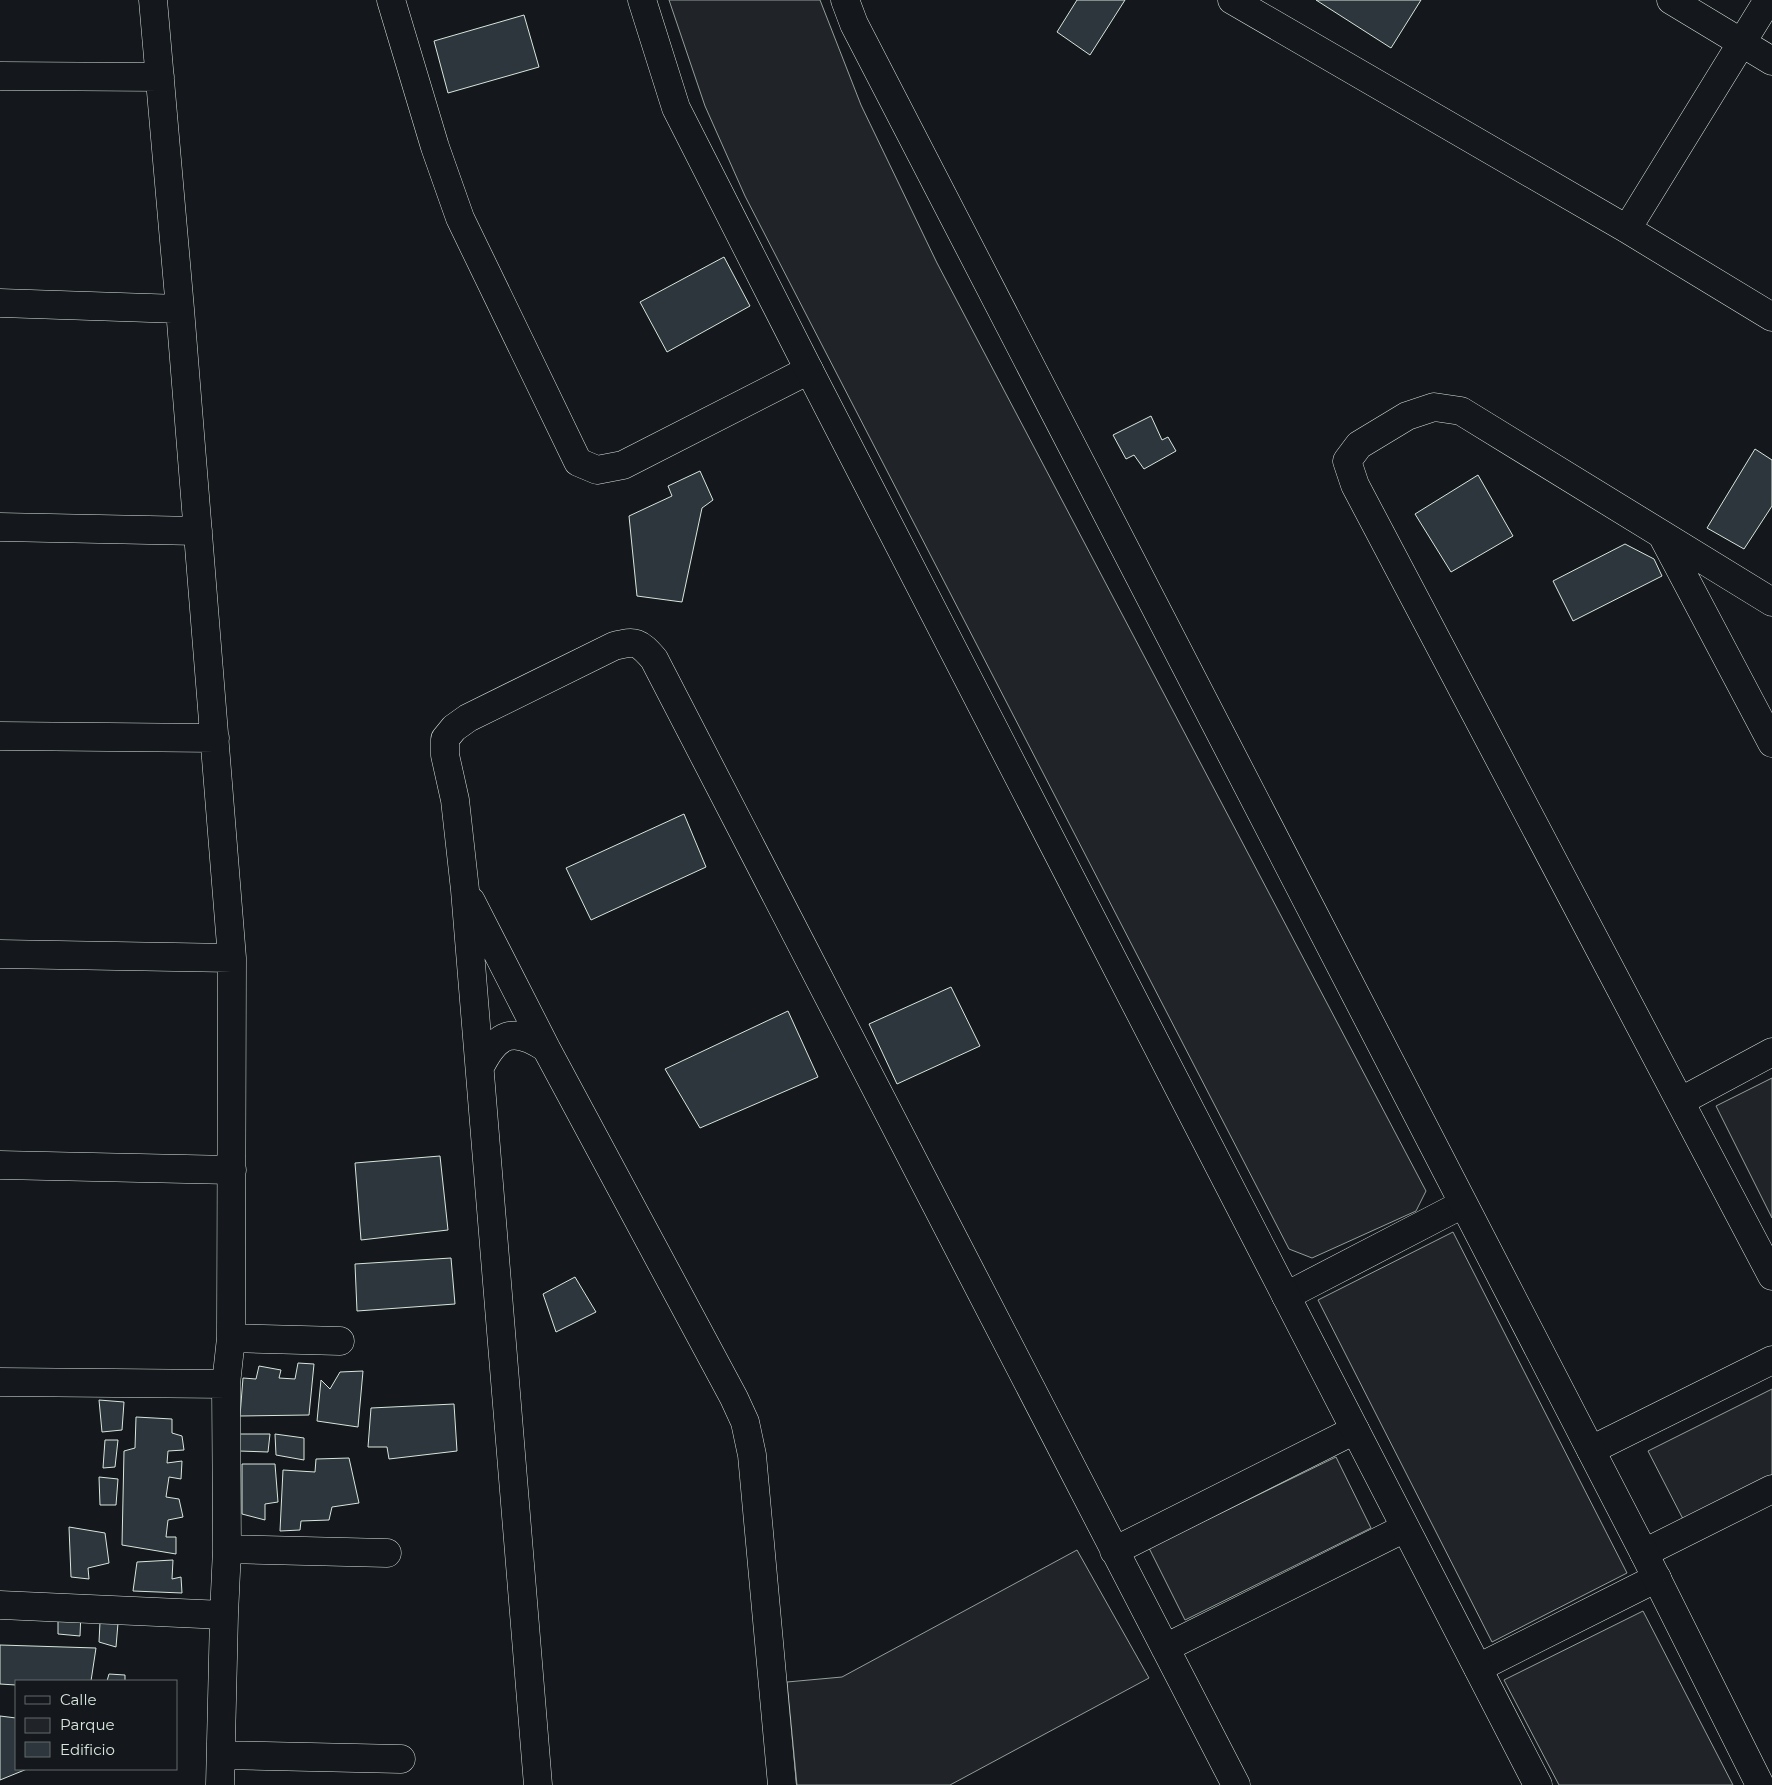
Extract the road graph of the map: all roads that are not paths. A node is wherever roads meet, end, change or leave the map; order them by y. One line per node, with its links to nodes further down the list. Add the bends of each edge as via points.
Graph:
1 (154, 0): 11 (street)
2 (391, 0): 16 (street, via 460,218 578,462 596,470 623,465)
3 (642, 0): 16 (street, via 676,108)
4 (845, 0): 33 (street, via 854,24)
5 (1232, 0): 12 (street)
6 (1671, 0): 8 (street)
7 (1768, 0): 8 (street)
8 (1742, 42): 9 (street); 12 (street)
9 (1772, 61)
10 (0, 76): 11 (street)
11 (160, 77): 14 (street)
12 (1627, 229): 15 (street)
13 (0, 303): 14 (street)
14 (180, 309): 18 (street)
15 (1772, 317)
16 (809, 370): 35 (street)
17 (0, 527): 18 (street)
18 (198, 531): 22 (street)
19 (1662, 534): 20 (street); 23 (street); 30 (street, via 1461,411 1434,407 1406,416 1359,445 1347,461 1355,485)
20 (1772, 602)
21 (0, 736): 22 (street)
22 (215, 738): 26 (street)
23 (1772, 743)
24 (465, 890): 27 (street); 29 (street); 46 (street, via 445,739 468,718 614,646 628,642 641,644 654,659)
25 (0, 954): 26 (street)
26 (232, 958): 32 (street)
27 (546, 1048): 29 (street, via 532,1038 510,1035 489,1050); 58 (street, via 745,1422 752,1455)
28 (1772, 1052): 30 (street)
29 (480, 1067): 57 (street)
30 (1681, 1101): 34 (street)
31 (0, 1165): 32 (street)
32 (232, 1170): 36 (street)
33 (1463, 1204): 35 (street); 42 (street)
34 (1772, 1276)
35 (1286, 1296): 41 (street)
36 (231, 1338): 37 (street); 40 (street)
37 (340, 1341)
38 (1772, 1360): 42 (street)
39 (0, 1382): 40 (street)
40 (226, 1384): 45 (street)
41 (1355, 1430): 44 (street); 46 (street)
42 (1591, 1450): 48 (street)
43 (1772, 1489): 48 (street)
44 (1406, 1528): 52 (street); 53 (street)
45 (227, 1549): 47 (street); 51 (street)
46 (1114, 1551): 52 (street)
47 (388, 1553)
48 (1644, 1553): 49 (street)
49 (1657, 1578): 53 (street); 61 (street)
50 (0, 1605): 51 (street)
51 (224, 1615): 54 (street)
52 (1165, 1648): 59 (street)
53 (1478, 1668): 60 (street)
54 (222, 1755): 55 (street); 56 (street)
55 (400, 1759)
56 (220, 1785)
57 (538, 1785)
58 (782, 1785)
59 (1236, 1785)
60 (1538, 1785)
61 (1760, 1785)

